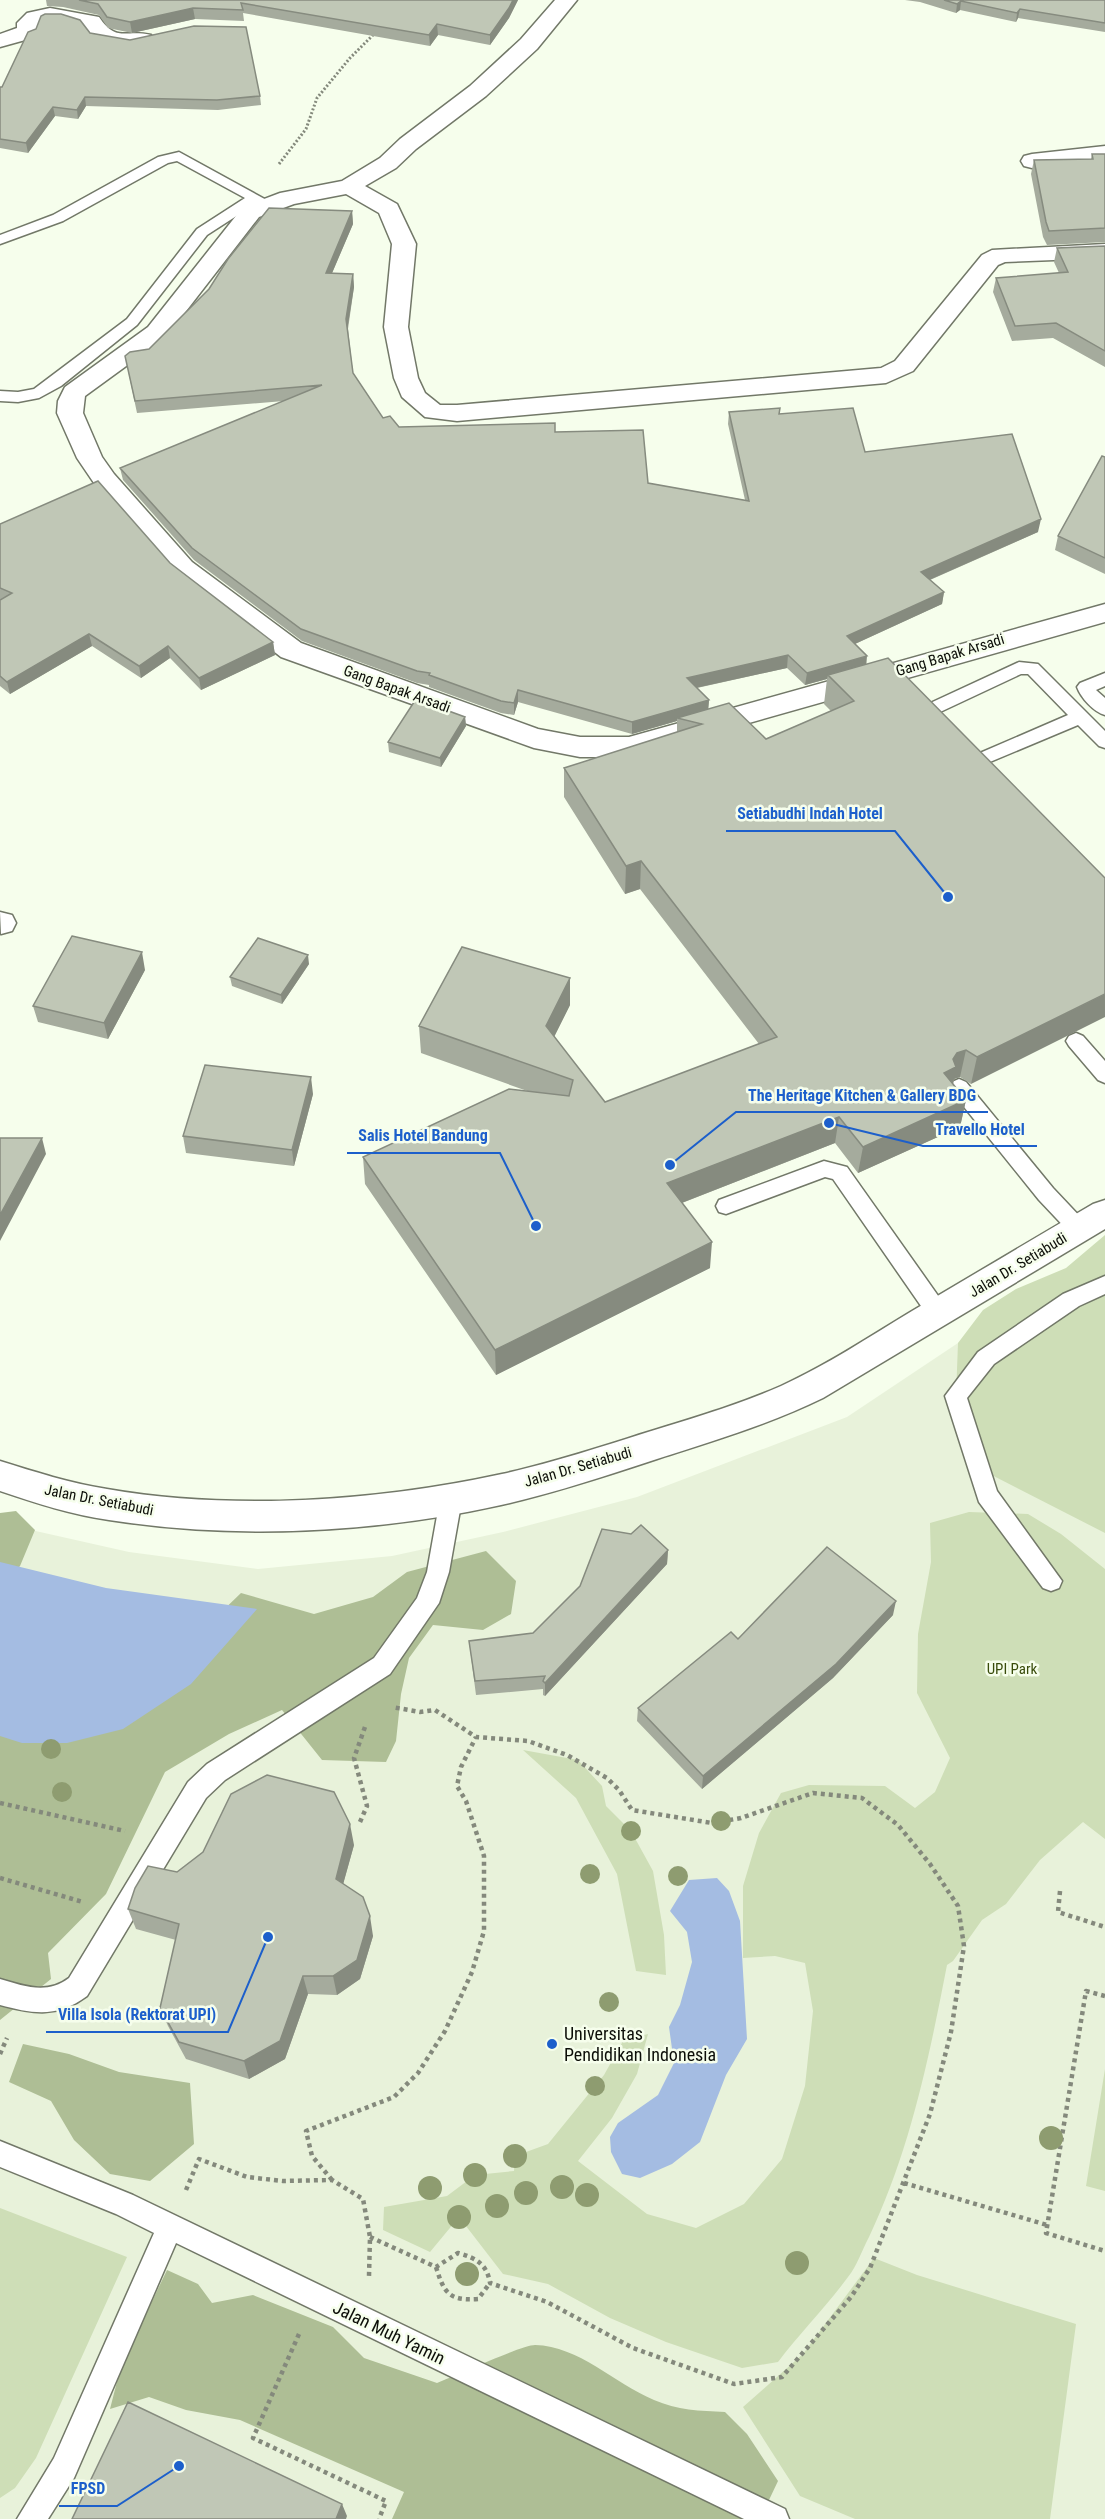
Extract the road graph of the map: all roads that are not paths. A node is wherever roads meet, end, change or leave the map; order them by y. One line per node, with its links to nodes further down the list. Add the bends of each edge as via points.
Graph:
1 (566, 0): 6 (street, via 529,44 478,91 388,163)
2 (161, 36): 3 (street, via 117,40 100,36 91,22 53,14 31,19 24,35)
3 (0, 40)
4 (1105, 153): 5 (street)
5 (1032, 161)
6 (349, 186): 7 (street); 9 (street, via 389,209 404,244 396,327 406,378 414,397 434,412 886,375 904,366 990,260 1000,255)
7 (261, 201): 8 (lane, via 179,156 163,159 58,218); 10 (lane, via 202,232 132,322 63,376 39,393); 11 (street, Gang Bapak Arsadi, via 157,332 74,392 70,413 90,458 94,484 183,568 291,650 534,738 580,747 629,747)
8 (0, 240)
9 (1105, 251)
10 (0, 396)
11 (1105, 613)
12 (1105, 678): 14 (lane, via 1086,687)
13 (932, 709): 15 (lane, via 1018,668 1032,669)
14 (1105, 709)
15 (1080, 717): 16 (lane); 17 (lane)
16 (1105, 741)
17 (979, 760)
18 (1076, 1041): 19 (lane)
19 (1105, 1075)
20 (959, 1087): 22 (lane, via 1046,1194)
21 (726, 1206): 24 (lane, via 824,1169 840,1173)
22 (1092, 1221): 24 (street, Jalan Dr. Setiabudi)
23 (1105, 1285): 27 (lane, via 1071,1300 986,1358 956,1396 987,1495)
24 (938, 1313): 26 (street, Jalan Dr. Setiabudi, via 794,1396 574,1470)
25 (0, 1476): 26 (street, Jalan Dr. Setiabudi, via 85,1499 177,1515 286,1514)
26 (451, 1499): 28 (lane, via 438,1572 427,1604 382,1666 216,1772 197,1790 78,1987 69,1995 40,2003)
27 (1051, 1581)
28 (0, 1992)
29 (0, 2154): 30 (lane, Jalan Muh Yamin)
30 (170, 2227): 31 (lane, via 64,2468); 32 (lane, Jalan Muh Yamin)
31 (31, 2519)
32 (775, 2519)

